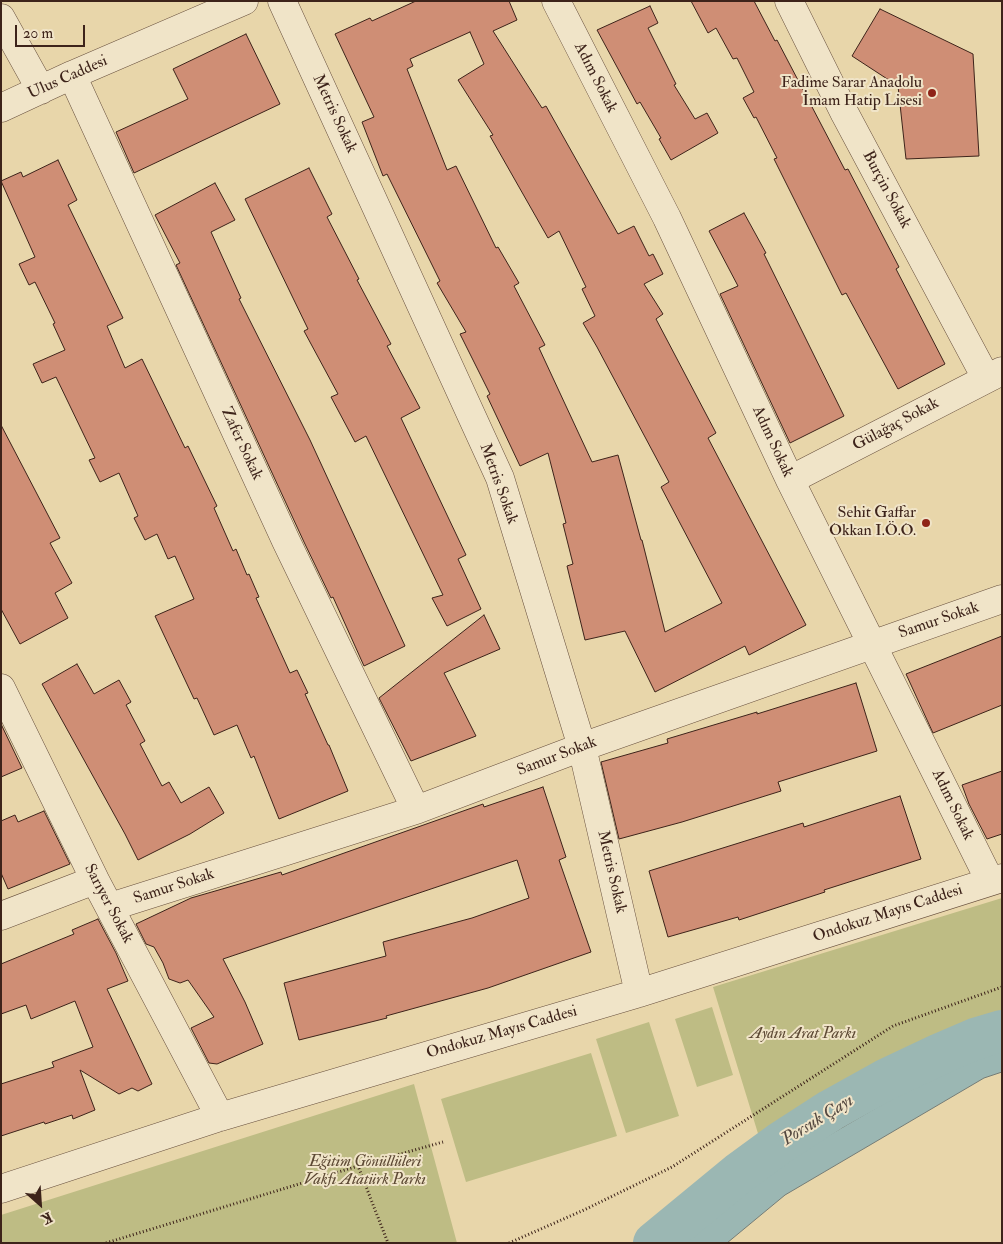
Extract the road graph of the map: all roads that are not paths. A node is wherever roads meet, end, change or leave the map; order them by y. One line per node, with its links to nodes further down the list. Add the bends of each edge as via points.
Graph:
1 (244, 1): 6 (street, Ulus Caddesi)
2 (282, 1): 14 (street, Metris Sokak, via 500,478)
3 (556, 1): 10 (street, Adım Sokak, via 667,218)
4 (789, 1): 9 (street, Burçin Sokak, via 846,114)
5 (1, 18): 7 (street)
6 (72, 75): 7 (street, Ulus Caddesi); 15 (street, Zafer Sokak, via 286,541)
7 (41, 90): 8 (street, Ulus Caddesi)
8 (1, 108)
9 (994, 374): 10 (street, Gülağaç Sokak)
10 (790, 480): 12 (street, Adım Sokak)
11 (1002, 599): 12 (street, Samur Sokak)
12 (873, 644): 14 (street, Samur Sokak); 17 (street, Adım Sokak)
13 (1, 688): 16 (street, Sarıyer Sokak)
14 (582, 747): 15 (street, Samur Sokak); 20 (street, Metris Sokak)
15 (416, 810): 18 (street, Samur Sokak)
16 (95, 880): 18 (street, Sarıyer Sokak); 19 (street)
17 (996, 880): 20 (street, Ondokuz Mayıs Caddesi)
18 (110, 907): 21 (street, Sarıyer Sokak)
19 (1, 916)
20 (639, 993): 21 (street, Ondokuz Mayıs Caddesi)
21 (220, 1116): 22 (street, Ondokuz Mayıs Caddesi)
22 (1, 1189)

